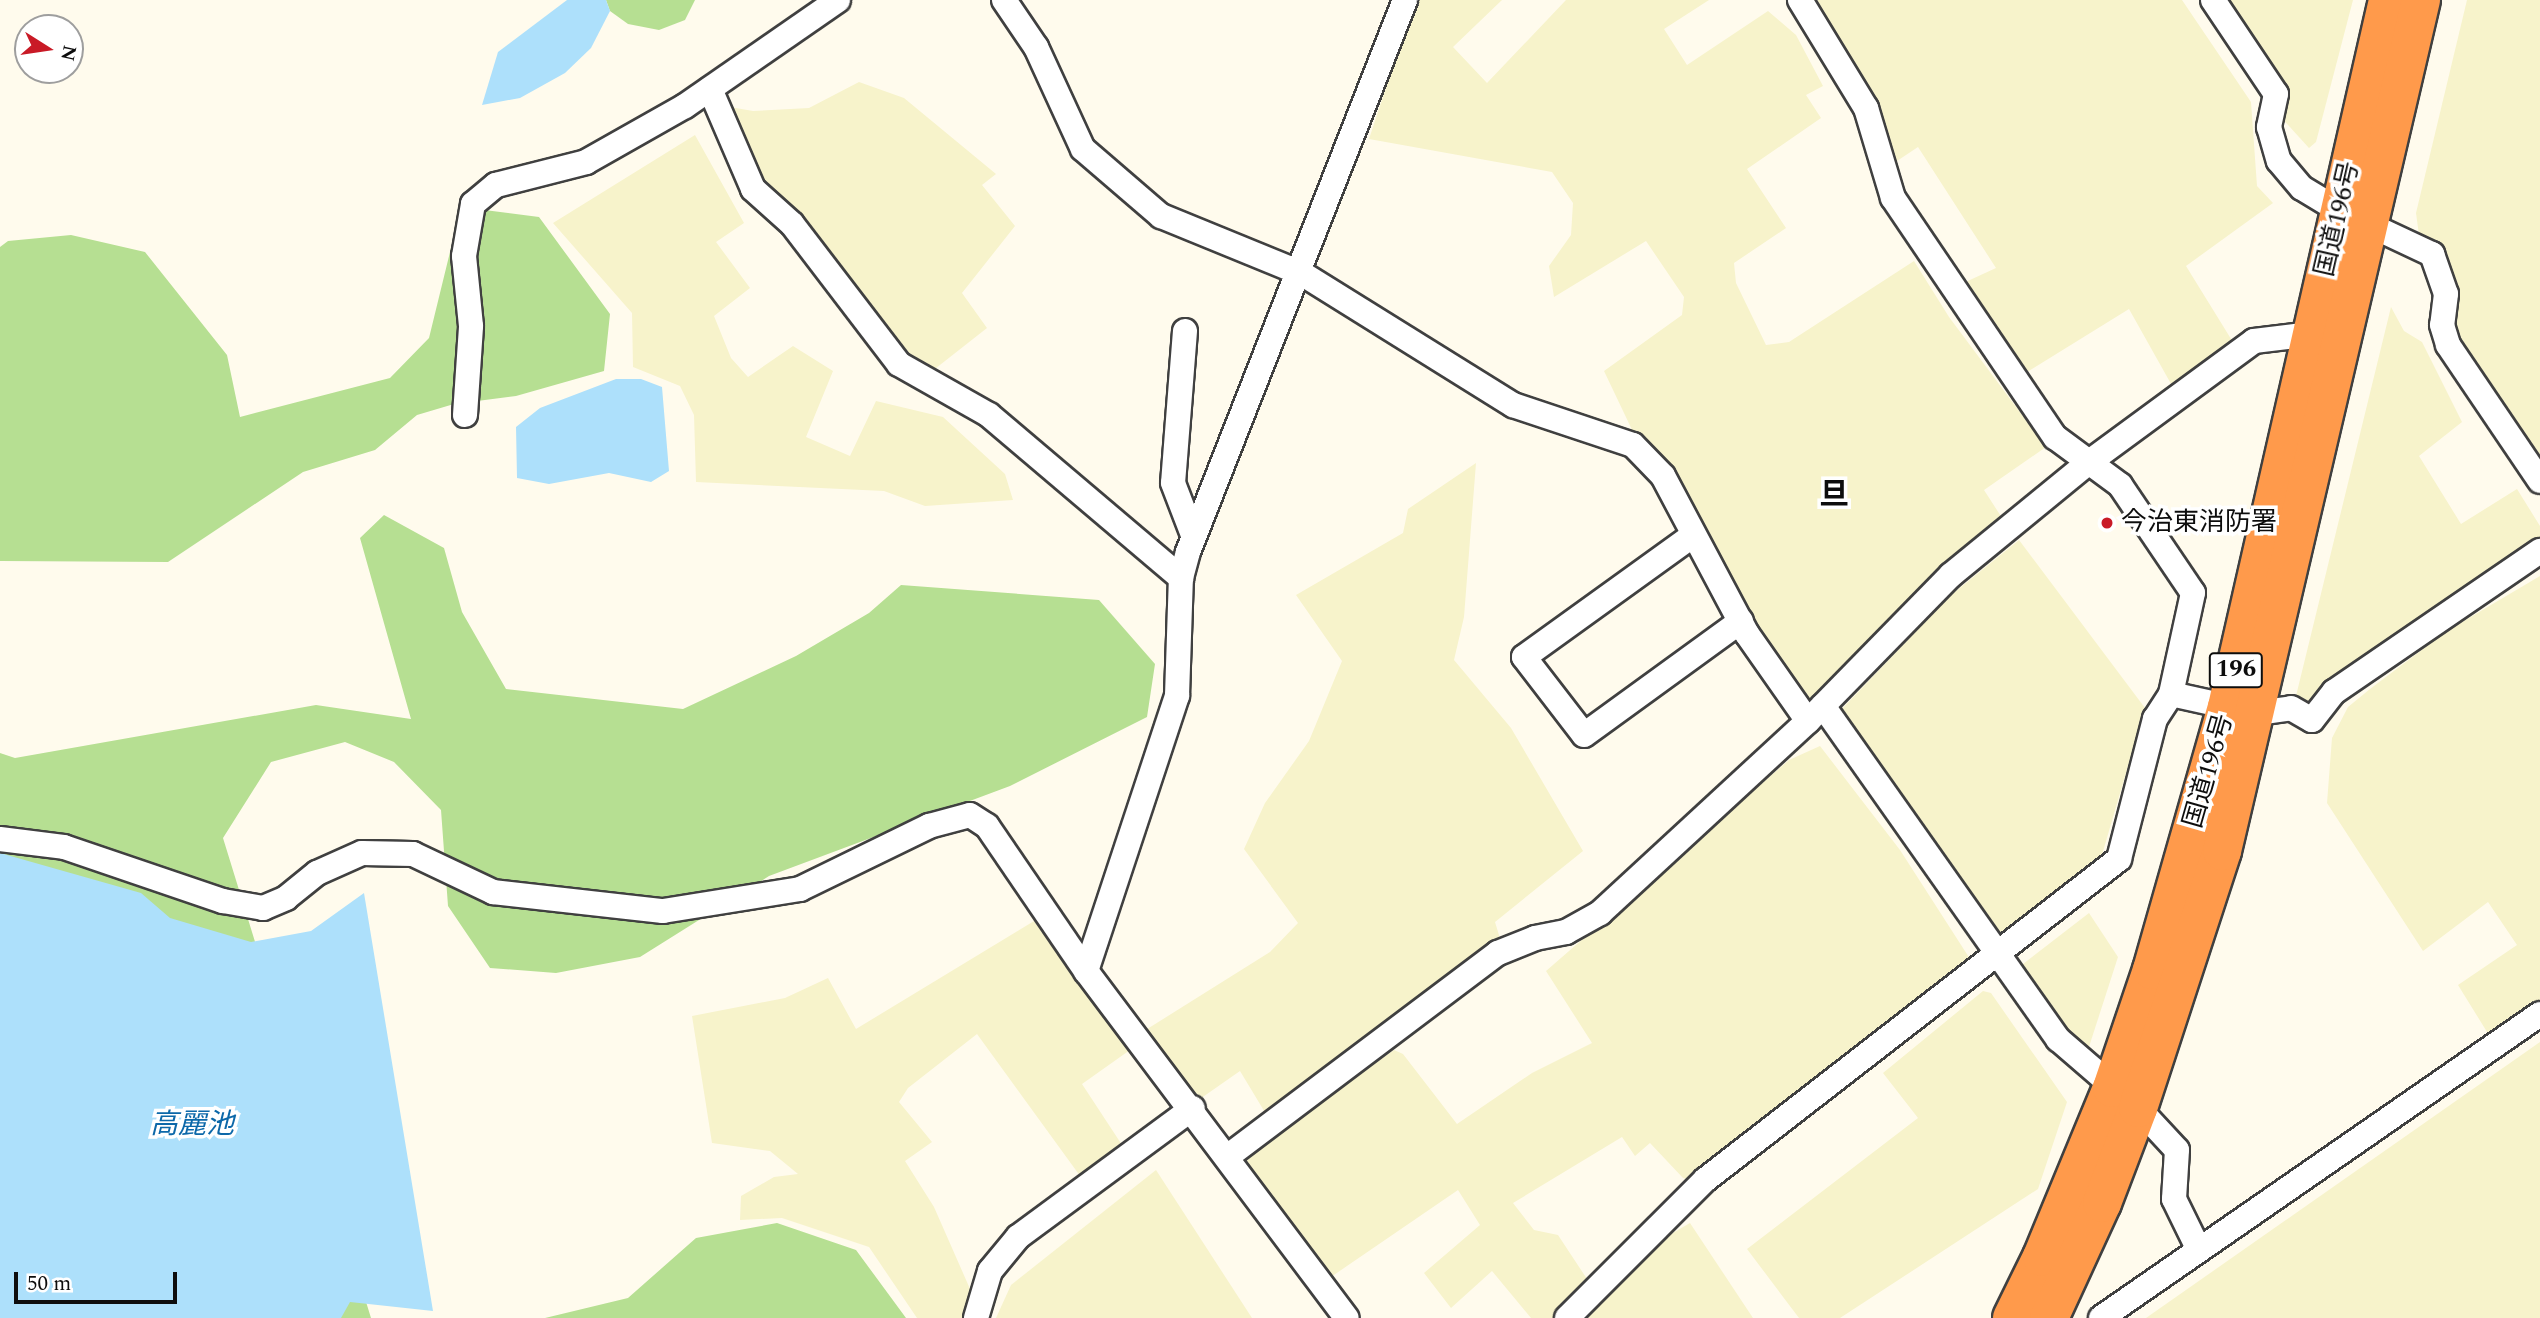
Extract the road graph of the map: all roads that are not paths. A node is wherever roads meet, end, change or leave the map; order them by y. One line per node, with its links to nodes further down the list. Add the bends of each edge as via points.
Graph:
1 (838, 0): 8 (street)
2 (1004, 0): 10 (street, via 1036,47 1083,149 1115,180 1161,216)
3 (1405, 0): 10 (street)
4 (1800, 0): 14 (street, via 1866,108 1894,198 2055,437)
5 (2213, 0): 9 (street, via 2276,94 2269,127 2279,161 2302,188)
6 (2388, 0): 9 (highway, 国道196号 / 196)
7 (2421, 0): 9 (highway, 国道196号 / 196)
8 (710, 89): 13 (street, via 586,162 496,185 473,204 464,256 471,326); 19 (street, via 753,189 800,234 899,364 989,415)
9 (2355, 219): 12 (highway, 国道196号 / 196); 15 (street, via 2432,254 2446,294 2442,324 2448,345); 22 (highway, 国道196号 / 196)
10 (1301, 273): 16 (street); 17 (street, via 1513,405 1633,445 1663,476)
11 (1185, 331): 16 (street, via 1173,483)
12 (2312, 334): 14 (street, via 2254,341); 22 (highway, 国道196号 / 196)
13 (465, 415)
14 (2088, 463): 21 (street, via 2120,485 2193,593); 23 (street, via 1951,575)
15 (2540, 481)
16 (1194, 535): 19 (street)
17 (1692, 536): 20 (street); 20 (street, via 1524,657 1584,735)
18 (2540, 551): 22 (street, via 2333,692 2312,720 2291,708)
19 (1181, 578): 26 (street, via 1177,696)
20 (1741, 621): 23 (street)
21 (2171, 694): 22 (street); 25 (street, via 2155,719 2119,859)
22 (2242, 710): 28 (highway, 国道196号 / 196, via 2152,970)
23 (1816, 714): 25 (street); 30 (street, via 1600,913 1566,932 1498,953)
24 (0, 839): 26 (street, via 64,847 223,901 263,908 286,898 317,873 362,853 413,854 493,892 663,911 800,889 929,826 970,815 987,826)
25 (1996, 954): 28 (street, via 2058,1040); 34 (street, via 1705,1180)
26 (1086, 971): 29 (street)
27 (2540, 1014): 31 (street)
28 (2125, 1098): 31 (street, via 2177,1150 2174,1199); 35 (highway, 国道196号 / 196); 36 (highway, 国道196号 / 196, via 2102,1203)
29 (1193, 1108): 30 (street); 32 (street, via 1018,1237 990,1271)
30 (1227, 1157): 33 (street)
31 (2198, 1248): 37 (street)
32 (976, 1318)
33 (1347, 1318)
34 (1566, 1318)
35 (2012, 1318)
36 (2049, 1318)
37 (2101, 1318)

